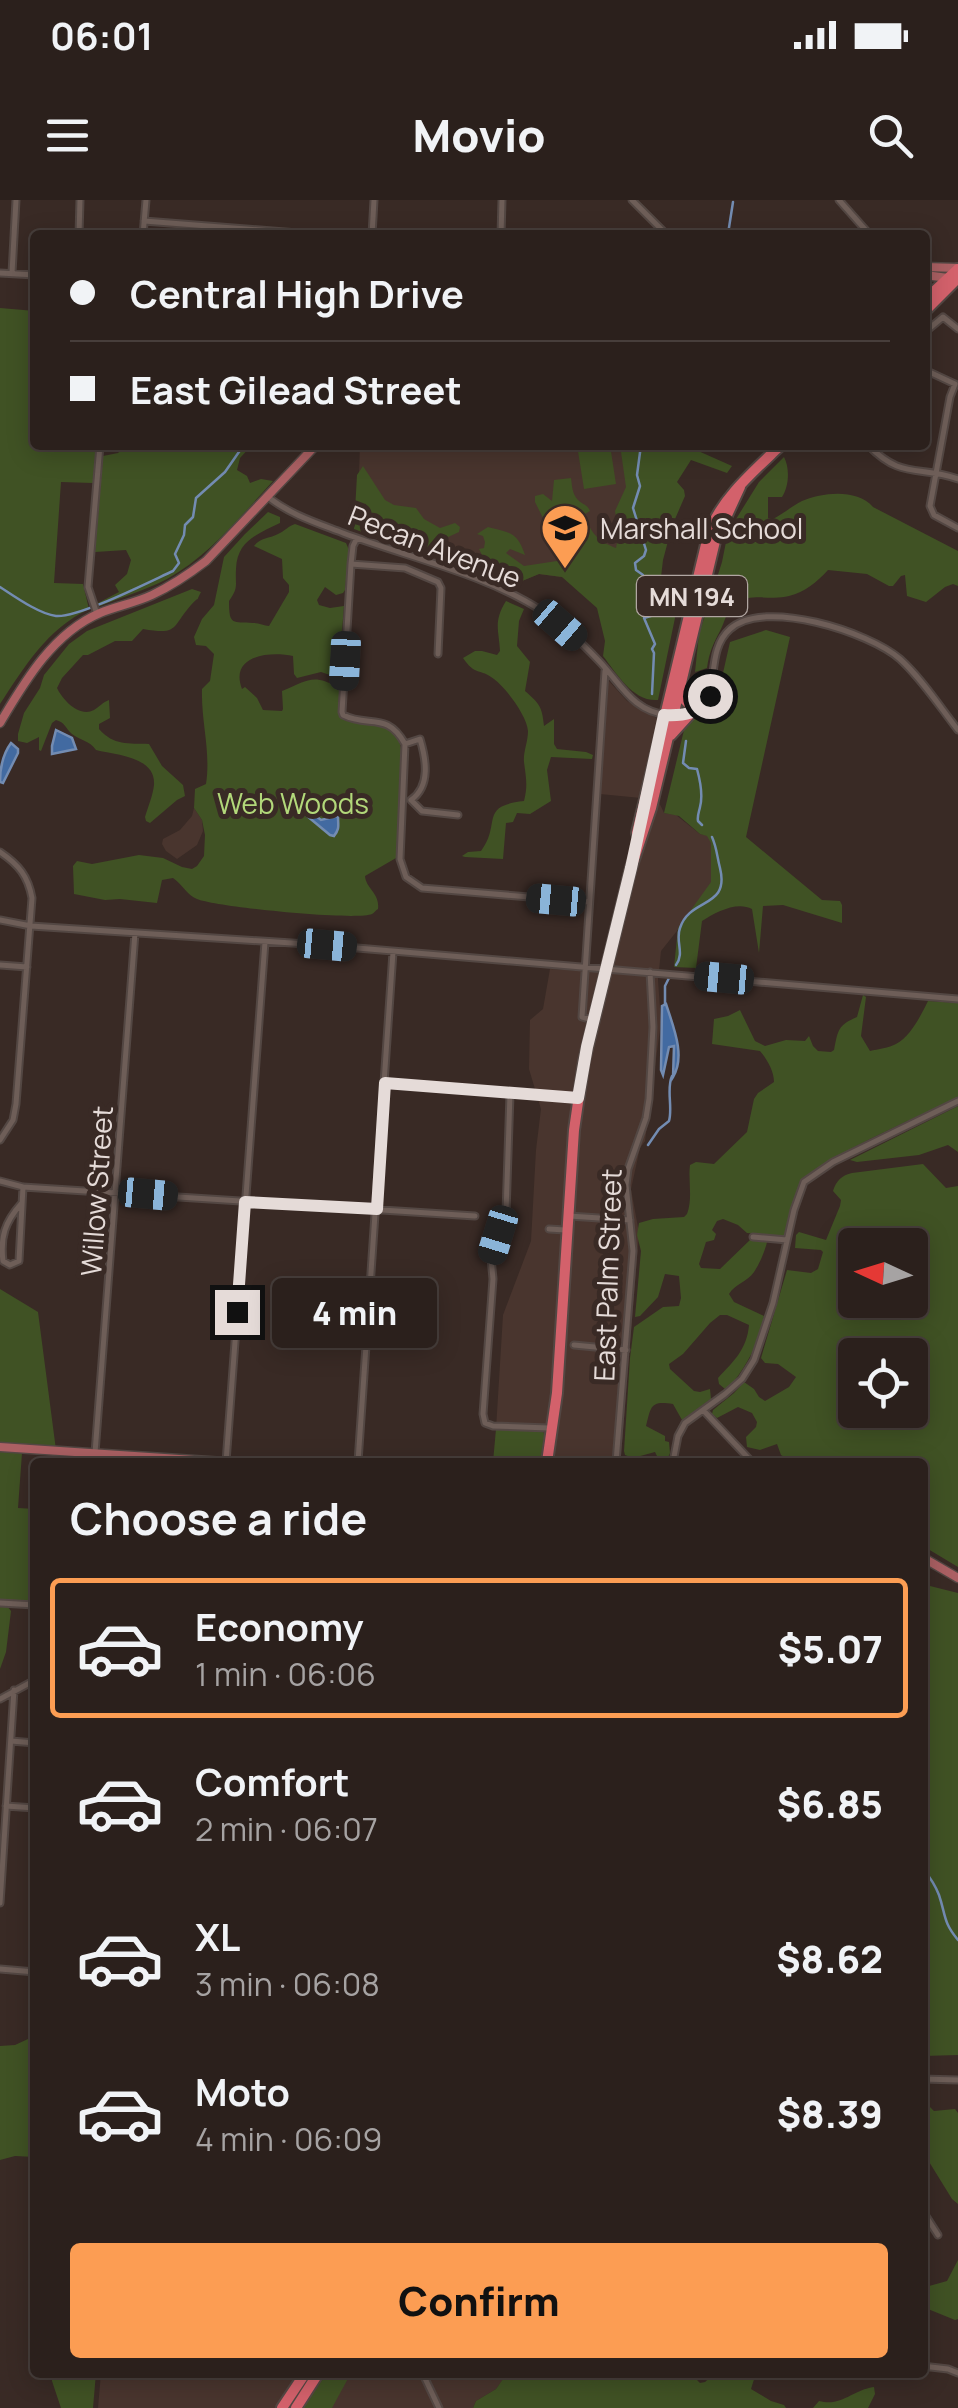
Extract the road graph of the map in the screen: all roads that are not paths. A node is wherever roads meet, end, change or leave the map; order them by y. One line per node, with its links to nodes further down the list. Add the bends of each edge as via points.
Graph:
1 (16, 200): 19 (street)
2 (80, 200): 9 (street)
3 (146, 200): 8 (street)
4 (374, 200): 12 (street)
5 (502, 200): 13 (street)
6 (632, 200): 14 (street)
7 (838, 200): 15 (street)
8 (144, 222): 10 (street); 11 (street)
9 (79, 230)
10 (143, 230)
11 (254, 230)
12 (372, 230)
13 (501, 230)
14 (659, 230)
15 (865, 230)
16 (930, 267): 17 (main road)
17 (956, 272): 21 (main road); 23 (highway); 24 (highway)
18 (0, 273): 19 (street)
19 (12, 274): 20 (street)
20 (30, 275)
21 (930, 277)
22 (958, 286): 23 (highway)
23 (942, 294): 25 (highway)
24 (930, 295)
25 (930, 306)
26 (930, 328): 27 (street, via 943,317)
27 (958, 329)
28 (930, 372): 29 (street)
29 (957, 384): 34 (street)
30 (100, 450): 41 (street, via 88,586)
31 (311, 450): 37 (main road)
32 (776, 450): 36 (highway, MN 194)
33 (874, 450): 34 (street, via 892,466)
34 (936, 473): 35 (street); 38 (street, via 931,512)
35 (958, 479)
36 (740, 487): 44 (highway, MN 194, via 715,541); 47 (highway, MN 194, via 718,512 704,547)
37 (267, 496): 39 (street, Pecan Avenue); 41 (main road, via 191,573)
38 (958, 528)
39 (357, 538): 40 (street); 43 (street, Pecan Avenue, via 520,598)
40 (351, 564): 42 (street, via 405,568 438,582); 51 (street, via 343,716 387,724)
41 (96, 614): 48 (main road, via 46,653)
42 (438, 654)
43 (606, 668): 47 (street, Pecan Avenue, via 638,706); 56 (street)
44 (680, 688): 45 (highway, via 687,703); 47 (highway, MN 194)
45 (705, 704): 46 (street); 49 (street, via 726,633 742,620 768,615 832,626 890,651)
46 (690, 714): 47 (street); 50 (highway)
47 (669, 715): 50 (highway, MN 194); 55 (highway, MN 194)
48 (0, 723)
49 (958, 730)
50 (668, 740): 55 (highway, MN 194)
51 (405, 744): 52 (street); 52 (street, via 420,739 425,764 418,794)
52 (407, 799): 53 (street, via 422,811); 56 (street, via 400,859 406,877 422,888)
53 (458, 814)
54 (0, 852): 58 (street, via 27,878)
55 (631, 868): 65 (highway, MN 194)
56 (589, 902): 64 (street)
57 (0, 920): 58 (street)
58 (31, 926): 59 (street); 63 (street)
59 (135, 933): 60 (street); 76 (street, Willow Street)
60 (265, 940): 61 (street); 77 (street)
61 (392, 951): 64 (street); 69 (street)
62 (0, 966): 63 (street)
63 (27, 967): 73 (street, via 16,1104)
64 (585, 968): 65 (street); 68 (street, via 582,1017)
65 (606, 970): 66 (street); 68 (highway, MN 194)
66 (650, 972): 67 (street); 82 (street, East Palm Street, via 649,1099 628,1169)
67 (958, 999)
68 (594, 1020): 71 (highway, MN 194)
69 (385, 1083): 70 (street); 79 (street)
70 (510, 1094): 71 (street); 90 (street, via 506,1213 492,1258 482,1414 492,1426)
71 (578, 1098): 81 (highway, MN 194)
72 (958, 1100): 86 (street, via 804,1182)
73 (0, 1140)
74 (0, 1180): 75 (street)
75 (23, 1187): 76 (street); 78 (street)
76 (116, 1192): 77 (street); 92 (street, Willow Street)
77 (245, 1202): 79 (street); 94 (street)
78 (21, 1204): 78 (street, via 19,1261 10,1265 1,1256 2,1233)
79 (377, 1209): 80 (street); 95 (street)
80 (475, 1216)
81 (569, 1216): 82 (street); 84 (highway, MN 194)
82 (630, 1220): 88 (street, East Palm Street)
83 (550, 1229): 84 (street)
84 (568, 1230): 90 (highway, MN 194)
85 (753, 1236): 86 (street)
86 (788, 1240): 89 (street, via 754,1360 742,1379)
87 (574, 1345): 88 (street)
88 (626, 1350): 97 (street, East Palm Street)
89 (703, 1410): 98 (street, via 685,1423); 99 (street)
90 (553, 1428): 96 (highway, MN 194)
91 (0, 1447): 92 (main road)
92 (95, 1453): 93 (main road)
93 (167, 1458)
94 (225, 1458)
95 (358, 1458)
96 (548, 1458)
97 (616, 1458)
98 (674, 1458)
99 (748, 1458)
100 (928, 1560): 101 (main road)
101 (958, 1578)
102 (0, 1603): 103 (street)
103 (30, 1606)
104 (30, 1682): 105 (street)
105 (14, 1690): 106 (street); 107 (street)
106 (0, 1700)
107 (11, 1741): 108 (street); 109 (street)
108 (30, 1742)
109 (6, 1806): 110 (street); 111 (street)
110 (30, 1808)
111 (0, 1903)
112 (0, 1969): 113 (street)
113 (30, 1972)
114 (928, 2079): 115 (street)
115 (958, 2080)
116 (928, 2220): 117 (street)
117 (938, 2236)
118 (928, 2367): 119 (street)
119 (958, 2373)
120 (302, 2378): 123 (highway)
121 (315, 2378): 124 (highway)
122 (425, 2378): 125 (street)
123 (282, 2408)
124 (296, 2408)
125 (439, 2408)

